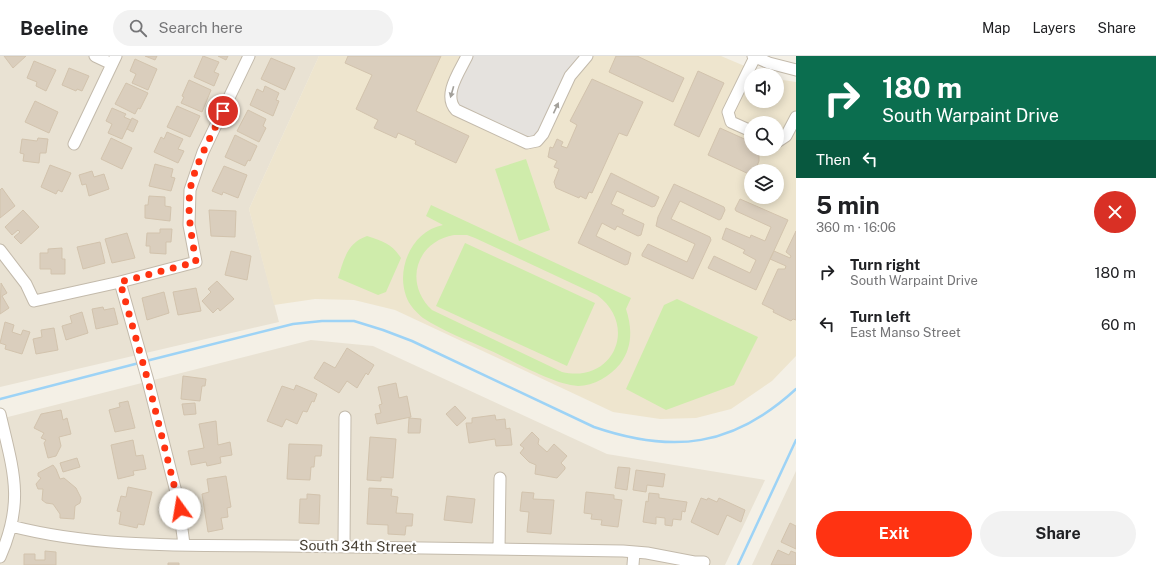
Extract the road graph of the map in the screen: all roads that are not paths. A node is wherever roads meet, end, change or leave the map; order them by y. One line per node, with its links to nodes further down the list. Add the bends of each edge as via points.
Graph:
1 (95, 56): 6 (street)
2 (249, 56): 13 (street, via 203,152 190,190 189,225 196,262)
3 (468, 56): 5 (street, one-way to 5, via 452,89 451,104 456,110 527,143 537,141 543,134 570,76)
4 (754, 56): 7 (street); 9 (street, via 728,112 731,122)
5 (584, 57)
6 (114, 60): 11 (street)
7 (796, 70)
8 (796, 117): 10 (street)
9 (744, 128)
10 (784, 137)
11 (74, 144)
12 (0, 250): 13 (street, via 26,284 34,301)
13 (120, 282): 19 (street, via 178,500)
14 (0, 414): 16 (street)
15 (345, 417): 20 (street)
16 (2, 430): 18 (street, via 8,443 14,476 14,511)
17 (500, 478): 21 (street)
18 (11, 526): 19 (street, South 34th Street, via 40,534 93,541); 23 (street)
19 (184, 544): 20 (street, South 34th Street)
20 (344, 546): 21 (street, South 34th Street)
21 (499, 549): 22 (street, South 34th Street)
22 (634, 552): 24 (street, South 34th Street); 25 (street)
23 (0, 557)
24 (704, 562)
25 (633, 565)

